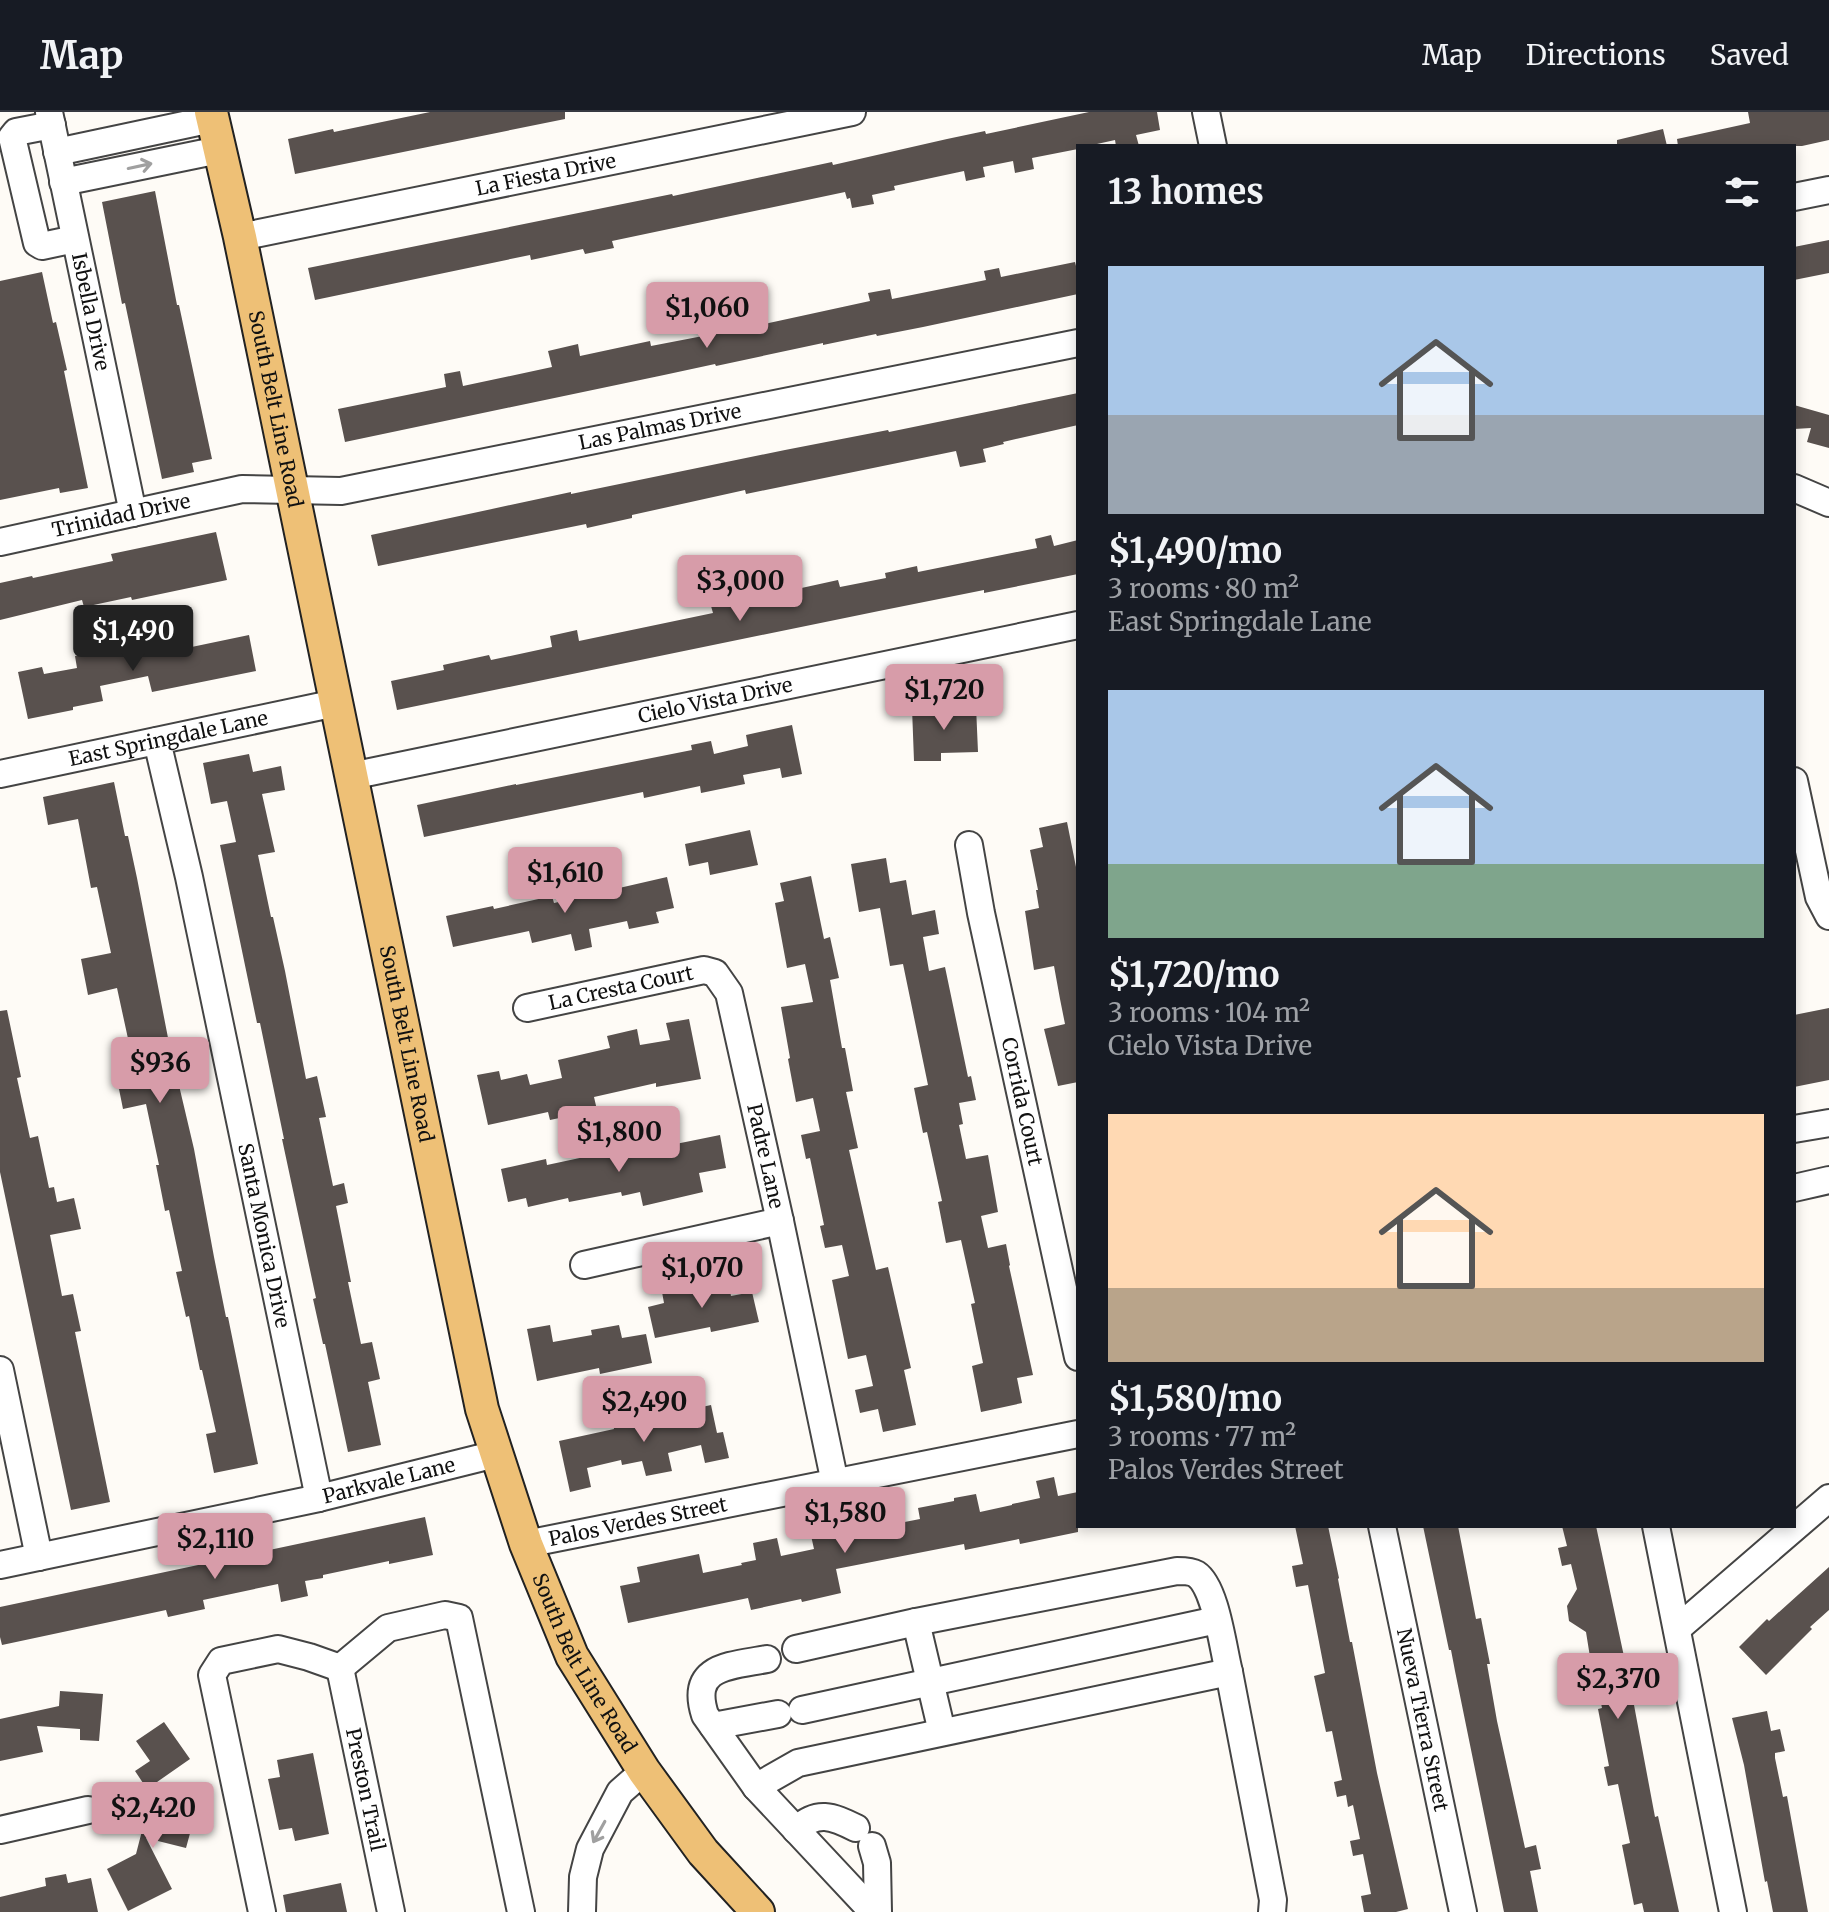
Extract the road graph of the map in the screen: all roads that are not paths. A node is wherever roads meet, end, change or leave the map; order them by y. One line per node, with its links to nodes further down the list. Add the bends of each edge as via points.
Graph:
1 (852, 112): 10 (street, La Fiesta Drive)
2 (1206, 112): 5 (street)
3 (50, 119): 6 (street, Isbella Drive); 11 (street, via 12,137 37,243)
4 (214, 127): 6 (street); 7 (street, one-way to 4); 10 (main road, South Belt Line Road)
5 (1213, 144)
6 (57, 152): 7 (street, Isbella Drive)
7 (63, 182): 11 (street, Isbella Drive)
8 (1829, 190): 9 (street)
9 (1796, 197)
10 (240, 237): 15 (main road, South Belt Line Road)
11 (75, 239): 17 (street, Isbella Drive)
12 (1076, 343): 15 (street, Las Palmas Drive, via 341,491)
13 (242, 489): 15 (street, Las Palmas Drive); 17 (street, Trinidad Drive)
14 (1796, 489): 16 (street)
15 (292, 491): 20 (main road, South Belt Line Road)
16 (1829, 503)
17 (133, 513): 18 (street, Trinidad Drive)
18 (0, 542)
19 (1076, 625): 23 (street, Cielo Vista Drive)
20 (336, 703): 21 (street, East Springdale Lane); 23 (main road, South Belt Line Road)
21 (157, 741): 22 (street, East Springdale Lane); 40 (street, Santa Monica Drive)
22 (0, 774)
23 (351, 776): 38 (main road, South Belt Line Road, via 482,1409)
24 (1796, 790): 26 (street, via 1819,897)
25 (969, 845): 35 (street, Corrida Court)
26 (1829, 916)
27 (715, 973): 28 (street, La Cresta Court, via 704,970); 33 (street, Padre Lane, via 729,993)
28 (527, 1008)
29 (1829, 1123): 30 (street)
30 (1796, 1129)
31 (1829, 1180): 32 (street)
32 (1796, 1188)
33 (780, 1221): 34 (street); 39 (street, Padre Lane)
34 (584, 1265)
35 (1076, 1348)
36 (0, 1370): 47 (street)
37 (1076, 1434): 39 (street, Palos Verdes Street)
38 (496, 1454): 40 (street, Parkvale Lane); 46 (main road, South Belt Line Road)
39 (835, 1483): 46 (street, Palos Verdes Street)
40 (319, 1498): 47 (street, Parkvale Lane)
41 (1829, 1498): 42 (street)
42 (1796, 1526)
43 (1382, 1528): 71 (street, Nueva Tierra Street)
44 (1656, 1528): 51 (street)
45 (1794, 1528): 51 (street)
46 (526, 1544): 59 (main road, South Belt Line Road, via 572,1656)
47 (39, 1557): 48 (street, Parkvale Lane)
48 (0, 1565)
49 (1217, 1620): 50 (street, via 1211,1595 1197,1575 1177,1571); 55 (street); 56 (street)
50 (916, 1622): 52 (street); 56 (street)
51 (1677, 1629): 72 (street)
52 (796, 1649)
53 (767, 1659): 57 (street, via 717,1669 707,1677 701,1702)
54 (340, 1668): 64 (street, via 278,1649 221,1661 212,1675); 65 (street, Preston Trail); 66 (street, via 388,1628 445,1615 459,1618)
55 (1229, 1672): 58 (street); 70 (street)
56 (930, 1682): 57 (street); 58 (street)
57 (713, 1726): 60 (street)
58 (942, 1732): 60 (street, via 798,1763)
59 (644, 1771): 67 (street, one-way to 67, via 620,1792 590,1849); 68 (main road, South Belt Line Road, via 703,1852)
60 (756, 1787): 63 (street)
61 (88, 1810): 62 (street)
62 (0, 1830)
63 (796, 1830): 69 (street); 69 (street, via 807,1819 836,1818 864,1837 877,1863)
64 (262, 1912)
65 (391, 1912)
66 (521, 1912)
67 (582, 1912)
68 (758, 1912)
69 (875, 1912)
70 (1272, 1912)
71 (1463, 1912)
72 (1733, 1912)

